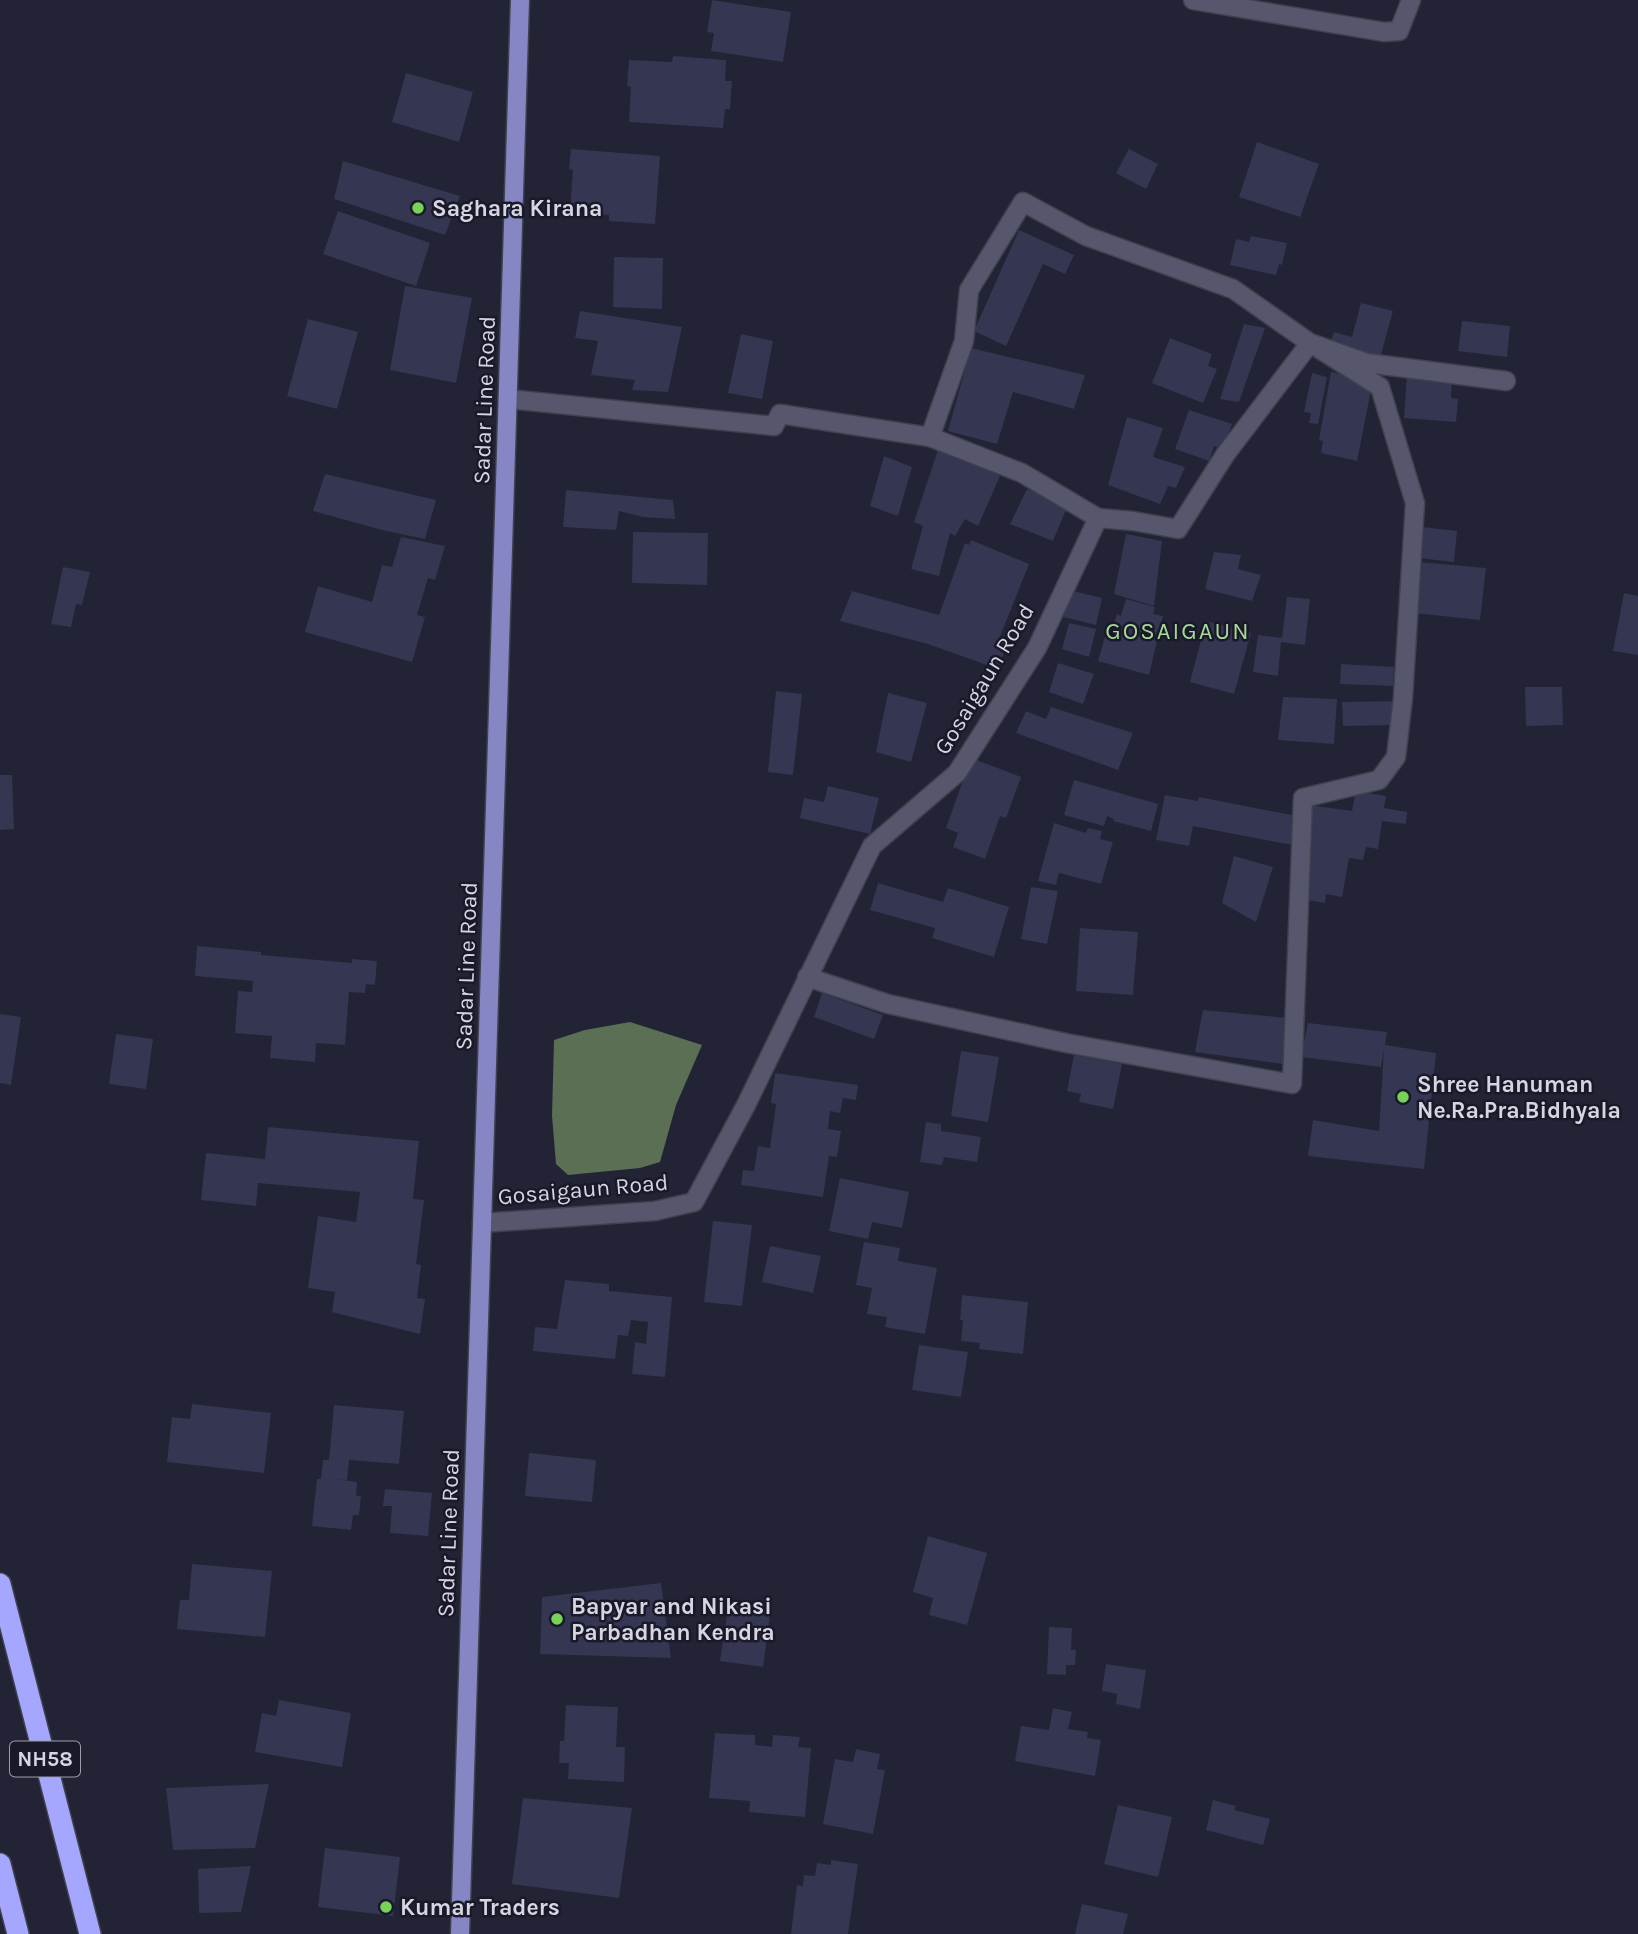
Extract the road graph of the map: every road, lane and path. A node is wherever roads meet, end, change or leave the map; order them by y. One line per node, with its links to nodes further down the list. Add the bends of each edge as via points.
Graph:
1 (520, 0): 6 (main road, Sadar Line Road)
2 (1193, 0): 3 (street, via 1384,32 1399,31)
3 (1411, 0)
4 (1310, 343): 5 (street, via 1367,363); 7 (street, via 1233,289 1086,236 1023,202 969,289 964,341); 8 (street, via 1225,455 1178,529); 9 (street, via 1380,387 1415,503 1396,757 1380,780 1303,798 1292,1084 1066,1043 888,1004)
5 (1506, 382)
6 (508, 399): 7 (street, via 775,426 780,414); 10 (main road, Sadar Line Road)
7 (930, 437): 8 (street, via 1022,473)
8 (1098, 518): 9 (street, Gosaigaun Road, via 1037,648 957,773 872,846)
9 (807, 978): 10 (street, Gosaigaun Road, via 694,1202 654,1210)
10 (482, 1223): 15 (main road, Sadar Line Road)
11 (0, 1584): 14 (highway, NH58)
12 (0, 1864): 13 (highway)
13 (18, 1934)
14 (90, 1934)
15 (460, 1934)

